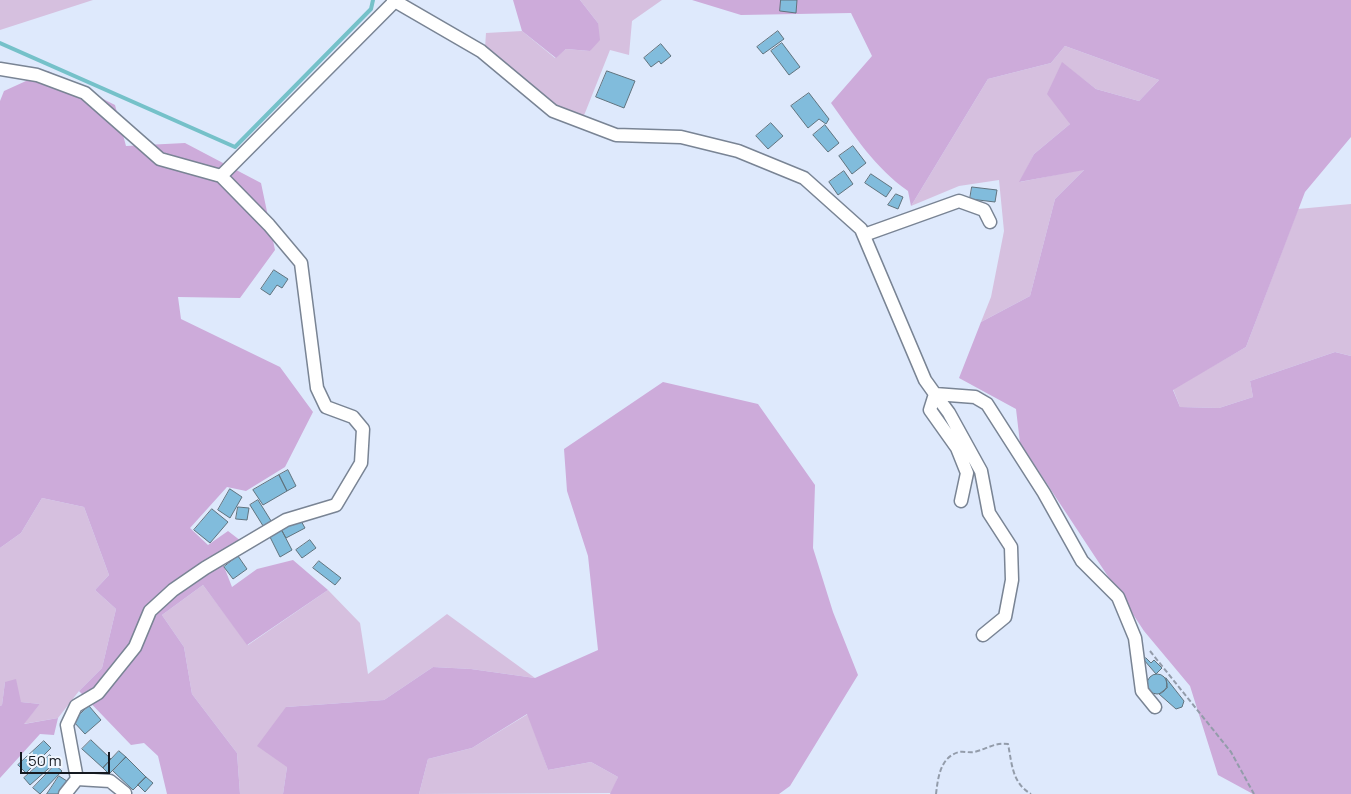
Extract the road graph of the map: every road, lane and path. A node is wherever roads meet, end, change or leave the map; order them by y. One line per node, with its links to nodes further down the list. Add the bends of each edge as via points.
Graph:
1 (394, 1): 3 (street); 5 (street, via 481,51 553,111 616,135 681,137 738,151 804,178 861,229)
2 (0, 69): 3 (street, via 37,75 85,93 160,159)
3 (221, 176): 11 (street, via 301,263 316,388 326,407 353,417 364,429 361,463 336,505 286,520 205,568 150,611 135,647 98,693 76,706 67,726)
4 (990, 222): 5 (street, via 984,210 959,201)
5 (864, 236): 6 (street, via 925,380)
6 (935, 394): 7 (street, via 930,410 957,448 967,473); 8 (street, via 981,471 990,513 1011,547 1012,580 1005,617); 9 (street, via 975,397 987,404 1082,562 1118,596)
7 (961, 501)
8 (983, 635)
9 (1135, 638): 10 (street, via 1142,690); 16 (path, via 1153,654 1231,752)
10 (1156, 707)
11 (77, 779): 12 (street, via 110,781); 13 (street)
12 (125, 793)
13 (65, 794)
14 (936, 794): 15 (path, via 939,773 947,758 958,752 975,752 999,743 1008,744 1016,780)
15 (1031, 794)
16 (1254, 794)

